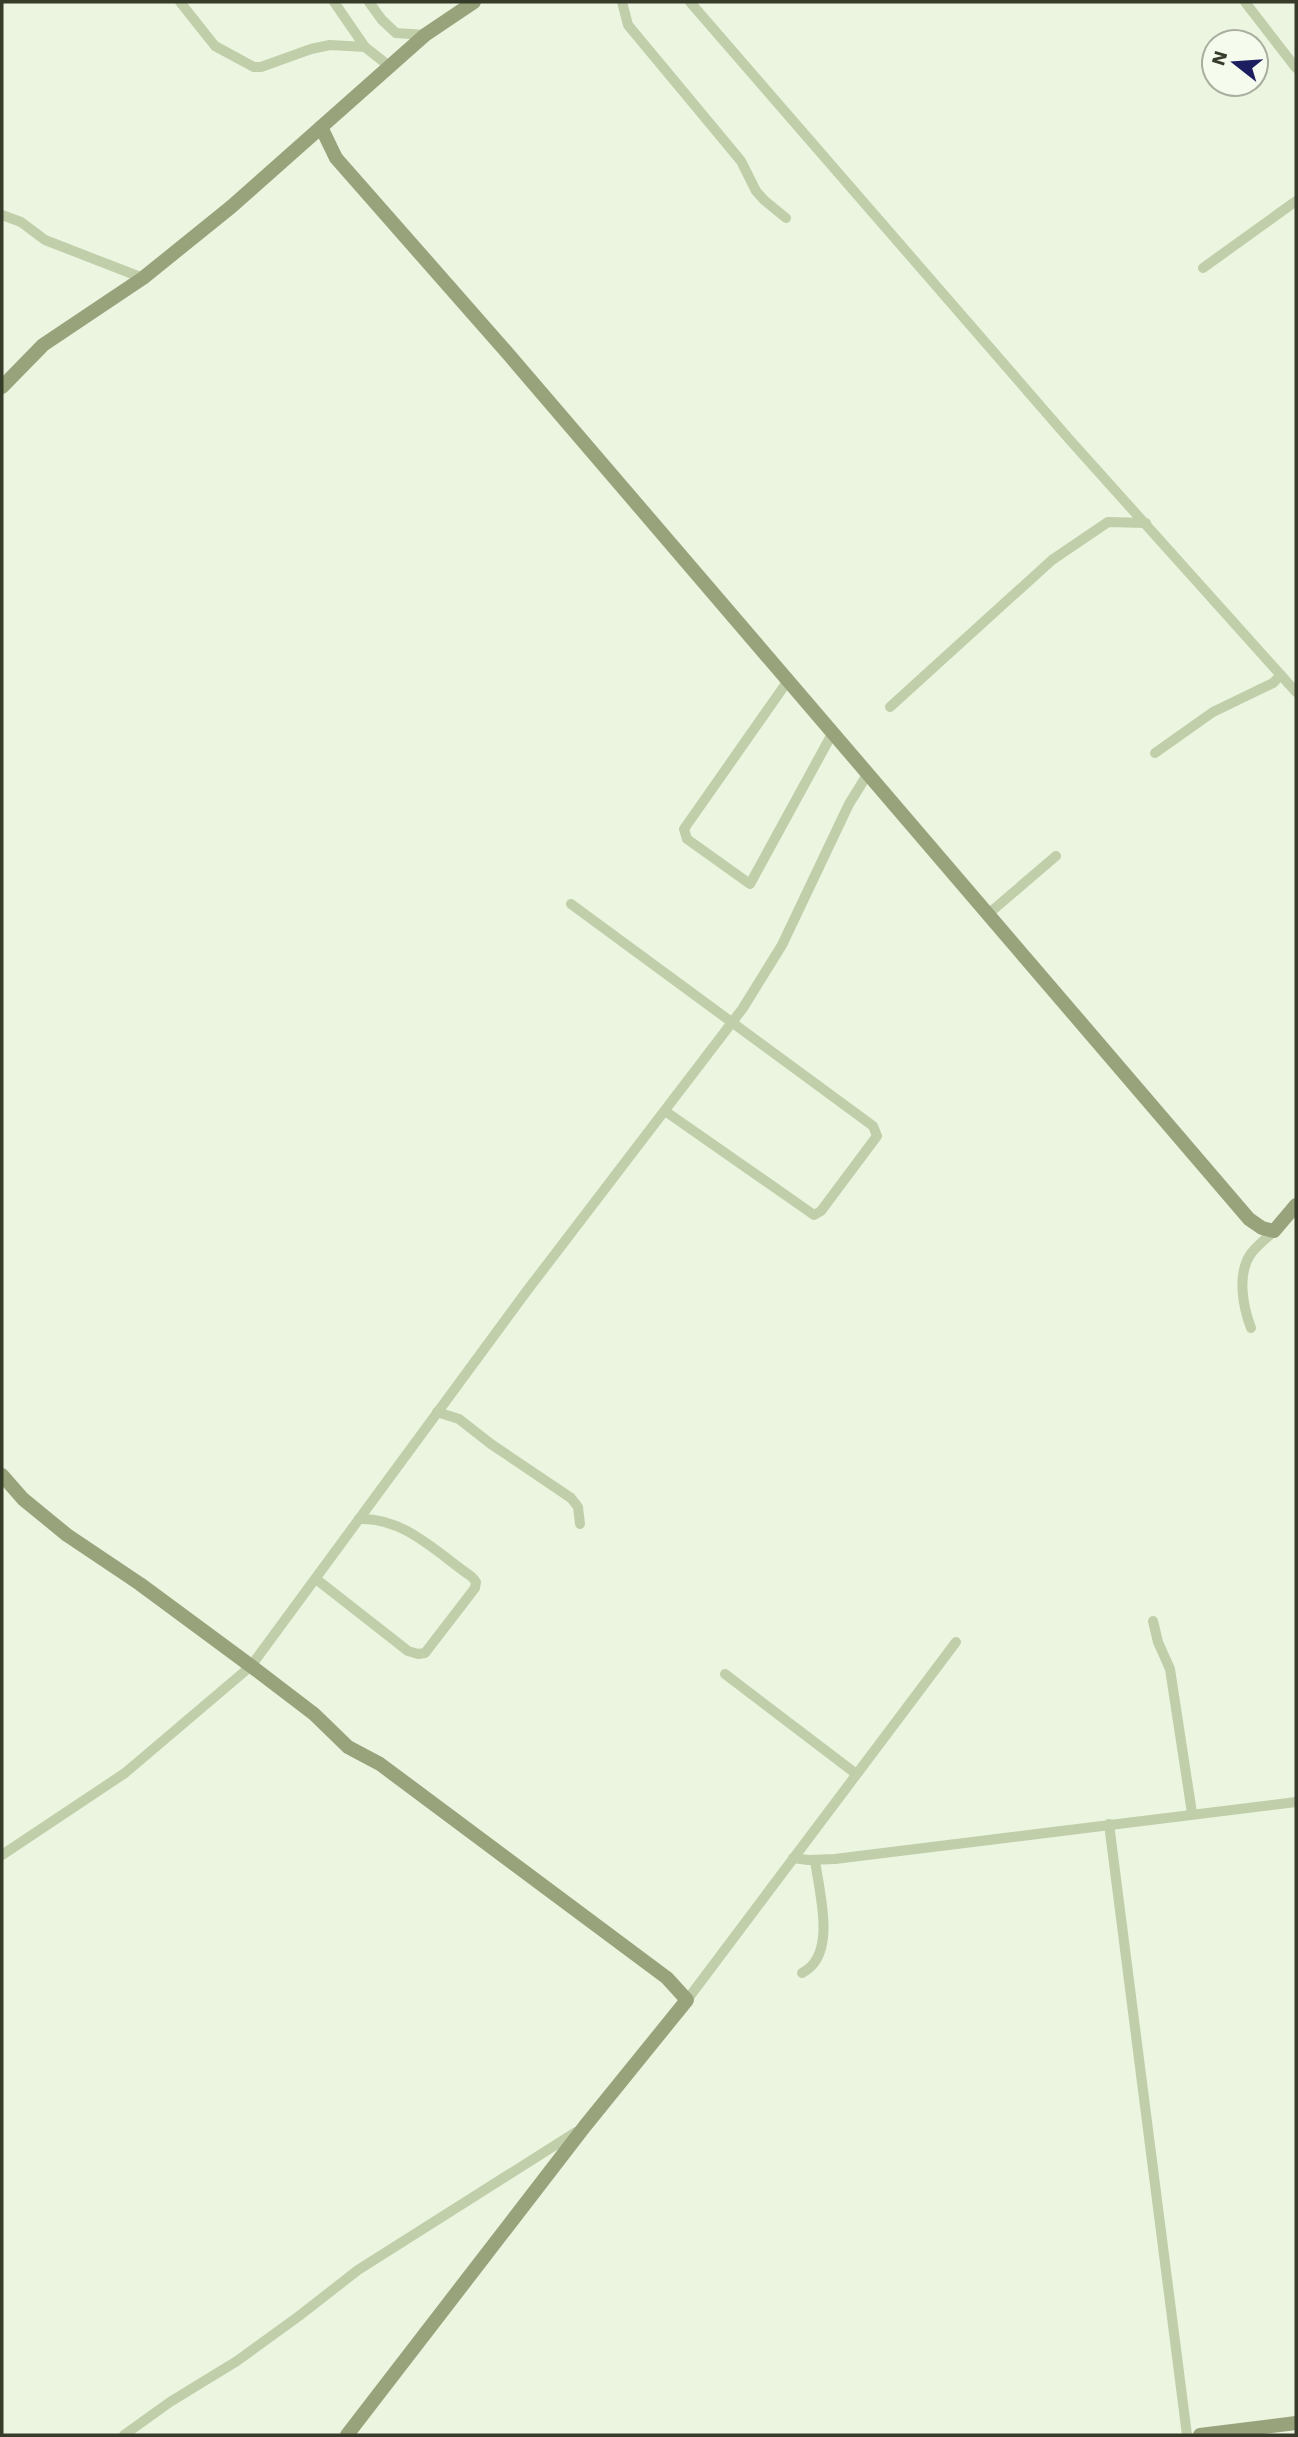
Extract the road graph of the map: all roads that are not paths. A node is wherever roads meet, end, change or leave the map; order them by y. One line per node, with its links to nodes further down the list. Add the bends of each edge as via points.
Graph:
1 (180, 2): 9 (street, via 215,46 254,67 311,49)
2 (334, 2): 9 (street)
3 (369, 2): 8 (street, via 396,33)
4 (474, 2): 8 (street)
5 (622, 2): 15 (street, via 628,24 741,161 764,201)
6 (690, 2): 19 (street)
7 (1245, 2): 11 (street)
8 (425, 35): 10 (street)
9 (365, 47): 10 (street)
10 (389, 66): 12 (street)
11 (1296, 68)
12 (321, 127): 17 (street); 21 (street, via 336,158)
13 (1296, 201): 16 (street)
14 (2, 215): 17 (street, via 45,240)
15 (786, 218)
16 (1203, 268)
17 (143, 278): 18 (street, via 43,345)
18 (2, 387)
19 (1146, 523): 20 (street); 23 (street, via 1108,522 1081,538)
20 (1281, 676): 22 (street); 25 (street, via 1213,712)
21 (787, 681): 24 (street); 24 (street, via 684,829 687,839 750,884)
22 (1296, 692)
23 (890, 707)
24 (832, 734): 26 (street)
25 (1155, 754)
26 (867, 775): 29 (street); 30 (street, via 782,945)
27 (1056, 856): 29 (street)
28 (571, 904): 30 (street)
29 (987, 915): 33 (street, via 1249,1219)
30 (732, 1022): 31 (street); 31 (street, via 875,1129 872,1145 821,1212 809,1213)
31 (665, 1111): 35 (street)
32 (1294, 1210): 33 (street)
33 (1274, 1231): 34 (street, via 1252,1252 1244,1269)
34 (1251, 1328)
35 (437, 1412): 37 (street); 38 (street, via 459,1419 571,1498 578,1507)
36 (2, 1475): 42 (street, via 67,1535)
37 (359, 1519): 39 (street); 39 (street, via 400,1526 472,1577 475,1588 425,1653 418,1654 408,1651)
38 (580, 1524)
39 (316, 1579): 42 (street)
40 (1153, 1621): 46 (street, via 1170,1669)
41 (956, 1642): 44 (street)
42 (251, 1666): 48 (street, via 125,1773); 52 (street, via 314,1714 348,1747 380,1764 656,1970)
43 (725, 1674): 44 (street)
44 (855, 1773): 49 (street)
45 (1296, 1802): 46 (street)
46 (1192, 1813): 47 (street)
47 (1109, 1824): 50 (street); 57 (street)
48 (2, 1856)
49 (793, 1858): 50 (street); 52 (street)
50 (815, 1860): 51 (street, via 824,1944 814,1965)
51 (802, 1973)
52 (687, 2000): 53 (street)
53 (585, 2126): 55 (street, via 358,2270 237,2361); 56 (street)
54 (1296, 2423): 58 (street)
55 (124, 2435)
56 (347, 2435)
57 (1187, 2435)
58 (1200, 2435)

